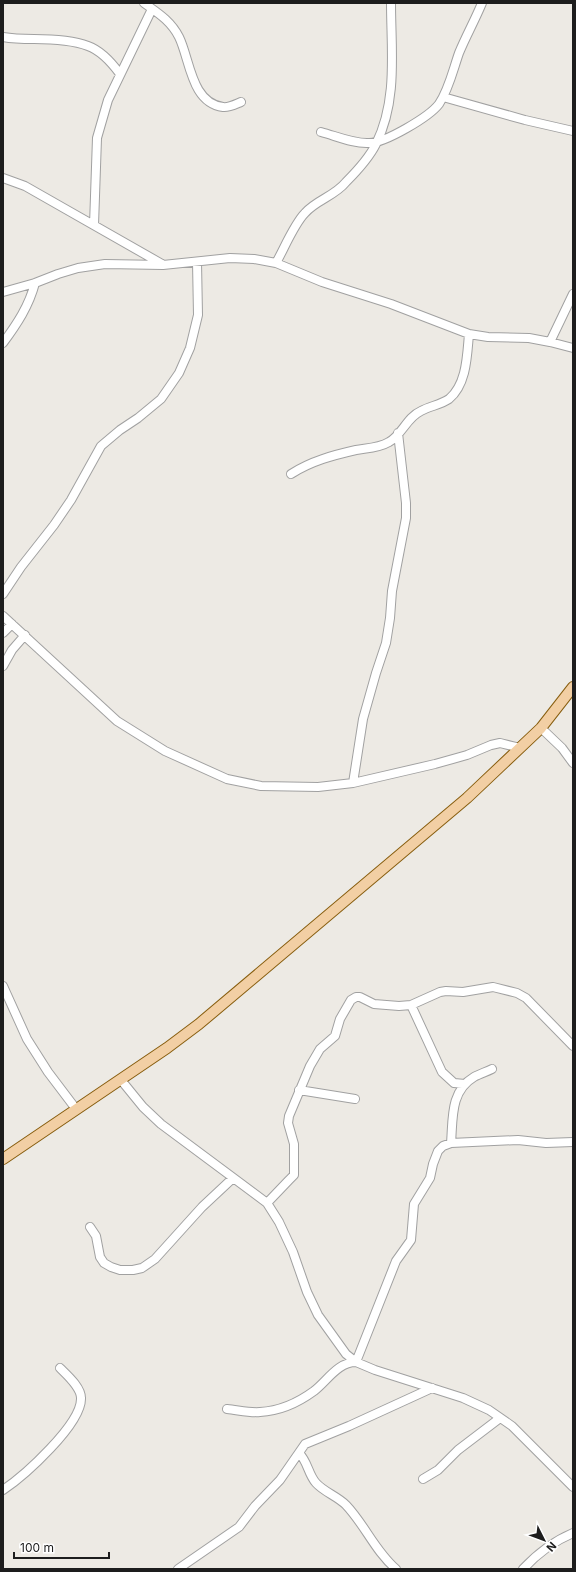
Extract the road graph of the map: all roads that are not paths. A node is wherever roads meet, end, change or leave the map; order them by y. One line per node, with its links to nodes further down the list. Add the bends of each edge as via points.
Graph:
1 (144, 3): 4 (street)
2 (391, 3): 11 (street, via 393,59 390,95 387,113)
3 (482, 3): 7 (street)
4 (152, 9): 6 (street); 8 (street, via 170,23 179,37 198,89 205,97 213,104 224,108)
5 (3, 37): 6 (street, via 15,40 54,40 88,46 101,54)
6 (120, 74): 13 (street, via 108,100 97,138)
7 (443, 97): 9 (street); 11 (street, via 424,117 393,136)
8 (241, 102)
9 (573, 131)
10 (321, 132): 11 (street, via 368,144)
11 (376, 142): 15 (street, via 345,184 304,213)
12 (3, 178): 13 (street, via 25,186)
13 (94, 225): 16 (street)
14 (196, 262): 15 (street, via 230,258); 16 (street); 26 (street, via 198,315 190,348 180,373 161,399 101,446 54,526 21,566)
15 (276, 263): 20 (street)
16 (163, 265): 17 (street, via 105,264 78,268)
17 (35, 283): 18 (street); 22 (street, via 30,300)
18 (3, 292)
19 (573, 294): 21 (street)
20 (469, 334): 21 (street); 24 (street, via 467,361 458,388 437,406 421,410 410,418)
21 (550, 342): 23 (street)
22 (3, 343)
23 (573, 348)
24 (398, 433): 25 (street, via 391,441 380,446 332,456 305,465); 36 (street, via 406,518 392,591 386,643 363,720)
25 (291, 474)
26 (3, 594)
27 (3, 616): 28 (street)
28 (12, 624): 29 (street); 30 (street)
29 (3, 633)
30 (25, 635): 31 (street); 36 (street, via 117,721 165,751 207,771 227,779 261,786 318,787)
31 (3, 666)
32 (573, 688): 33 (main road)
33 (541, 728): 34 (main road); 35 (street, via 562,748)
34 (520, 748): 36 (street, via 500,743 491,744 467,755); 41 (main road, via 430,830 199,1024)
35 (573, 764)
36 (353, 783)
37 (3, 986): 45 (street, via 27,1039)
38 (411, 1005): 39 (street, via 446,990 463,992 505,989 526,998); 42 (street, via 442,1072 454,1084); 43 (street, via 374,1004 360,997 351,1000 340,1019 335,1036 315,1056)
39 (573, 1046)
40 (492, 1069): 42 (street)
41 (121, 1080): 45 (main road); 49 (street, via 161,1124)
42 (465, 1084): 47 (street, via 457,1094 453,1109)
43 (299, 1090): 44 (street); 50 (street, via 288,1124 294,1144 294,1174)
44 (355, 1099)
45 (76, 1109): 48 (main road)
46 (573, 1142): 47 (street, via 546,1144 518,1140)
47 (451, 1143): 52 (street, via 438,1151 430,1178 414,1204 410,1240 396,1261)
48 (3, 1159)
49 (233, 1178): 50 (street); 51 (street, via 202,1207 165,1250 142,1268 120,1270 104,1263 100,1257 96,1236)
50 (267, 1202): 52 (street, via 293,1252 318,1315 346,1354)
51 (90, 1227)
52 (356, 1362): 54 (street); 55 (street, via 347,1363 314,1390 288,1405 261,1412)
53 (60, 1368): 60 (street, via 81,1396 75,1418 57,1441)
54 (432, 1388): 56 (street, via 463,1398); 57 (street, via 305,1444)
55 (227, 1409)
56 (500, 1418): 58 (street, via 458,1450 438,1470); 59 (street, via 512,1426)
57 (299, 1454): 62 (street, via 239,1528); 63 (street, via 316,1483 346,1506 381,1555)
58 (423, 1479)
59 (573, 1487)
60 (3, 1490)
61 (573, 1533): 64 (street, via 541,1552)
62 (178, 1569)
63 (396, 1569)
64 (523, 1569)

